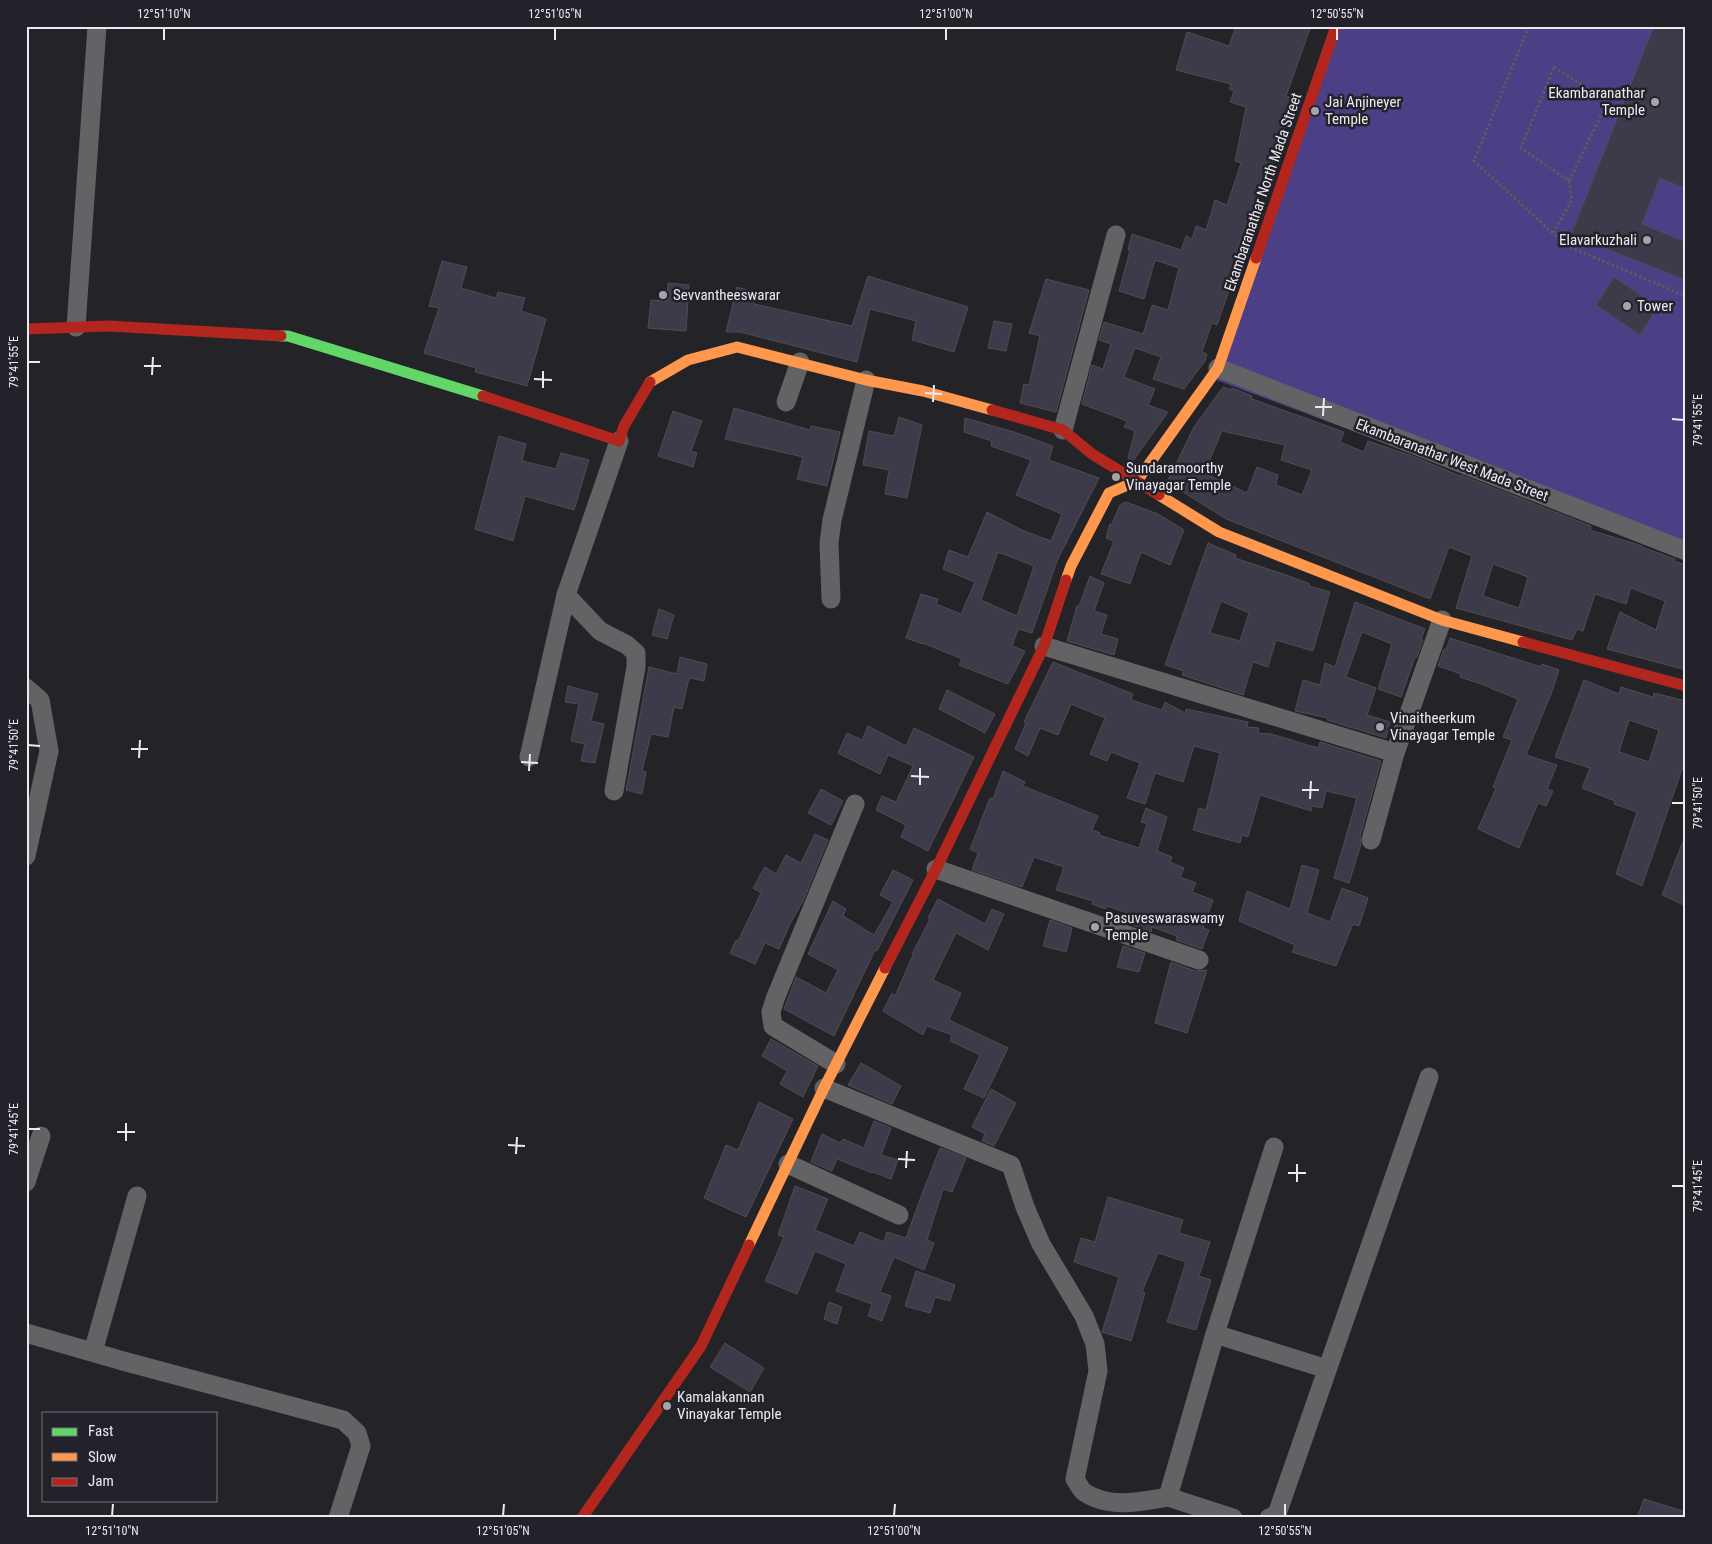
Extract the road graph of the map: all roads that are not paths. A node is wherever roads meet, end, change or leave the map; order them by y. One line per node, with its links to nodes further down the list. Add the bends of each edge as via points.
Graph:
1 (97, 26): 4 (street)
2 (1336, 26): 7 (street, Ekambaranathar North Mada Street)
3 (1116, 235): 10 (street)
4 (76, 327): 5 (street); 11 (street, via 288,336)
5 (26, 329)
6 (800, 362): 8 (street); 9 (street); 11 (street, via 737,347 688,360 649,383)
7 (1218, 368): 12 (street, Ekambaranathar North Mada Street); 13 (street, Ekambaranathar West Mada Street)
8 (866, 380): 10 (street, via 923,391); 15 (street, via 832,520 829,544)
9 (786, 402)
10 (1064, 430): 12 (street, via 1092,454)
11 (619, 441): 14 (street)
12 (1137, 481): 16 (street, via 1220,532); 17 (street, via 1109,493 1071,566)
13 (1686, 551)
14 (566, 595): 21 (street); 22 (street, via 600,631 636,653)
15 (831, 599)
16 (1442, 620): 18 (street); 20 (street)
17 (1044, 646): 20 (street); 26 (street)
18 (1686, 686)
19 (26, 688): 25 (street, via 40,700 49,751)
20 (1395, 753): 24 (street)
21 (529, 757)
22 (614, 791)
23 (855, 804): 28 (street, via 771,1012 773,1026)
24 (1371, 840)
25 (26, 856)
26 (936, 869): 27 (street); 28 (street)
27 (1200, 960)
28 (836, 1064): 30 (street)
29 (1429, 1077): 40 (street)
30 (824, 1088): 33 (street); 41 (street, via 1011,1165 1041,1244 1084,1316 1095,1344 1098,1371 1075,1479 1082,1491 1100,1499 1127,1503)
31 (41, 1136): 34 (street)
32 (1274, 1147): 38 (street)
33 (788, 1164): 36 (street); 43 (street, via 701,1346)
34 (26, 1182)
35 (137, 1196): 39 (street)
36 (899, 1216)
37 (26, 1333): 39 (street)
38 (1215, 1334): 40 (street); 41 (street)
39 (92, 1352): 42 (street, via 343,1420 357,1434 361,1446)
40 (1327, 1369): 45 (street, via 1277,1514)
41 (1168, 1497): 44 (street)
42 (338, 1518)
43 (582, 1518)
44 (1233, 1518)
45 (1269, 1518)

